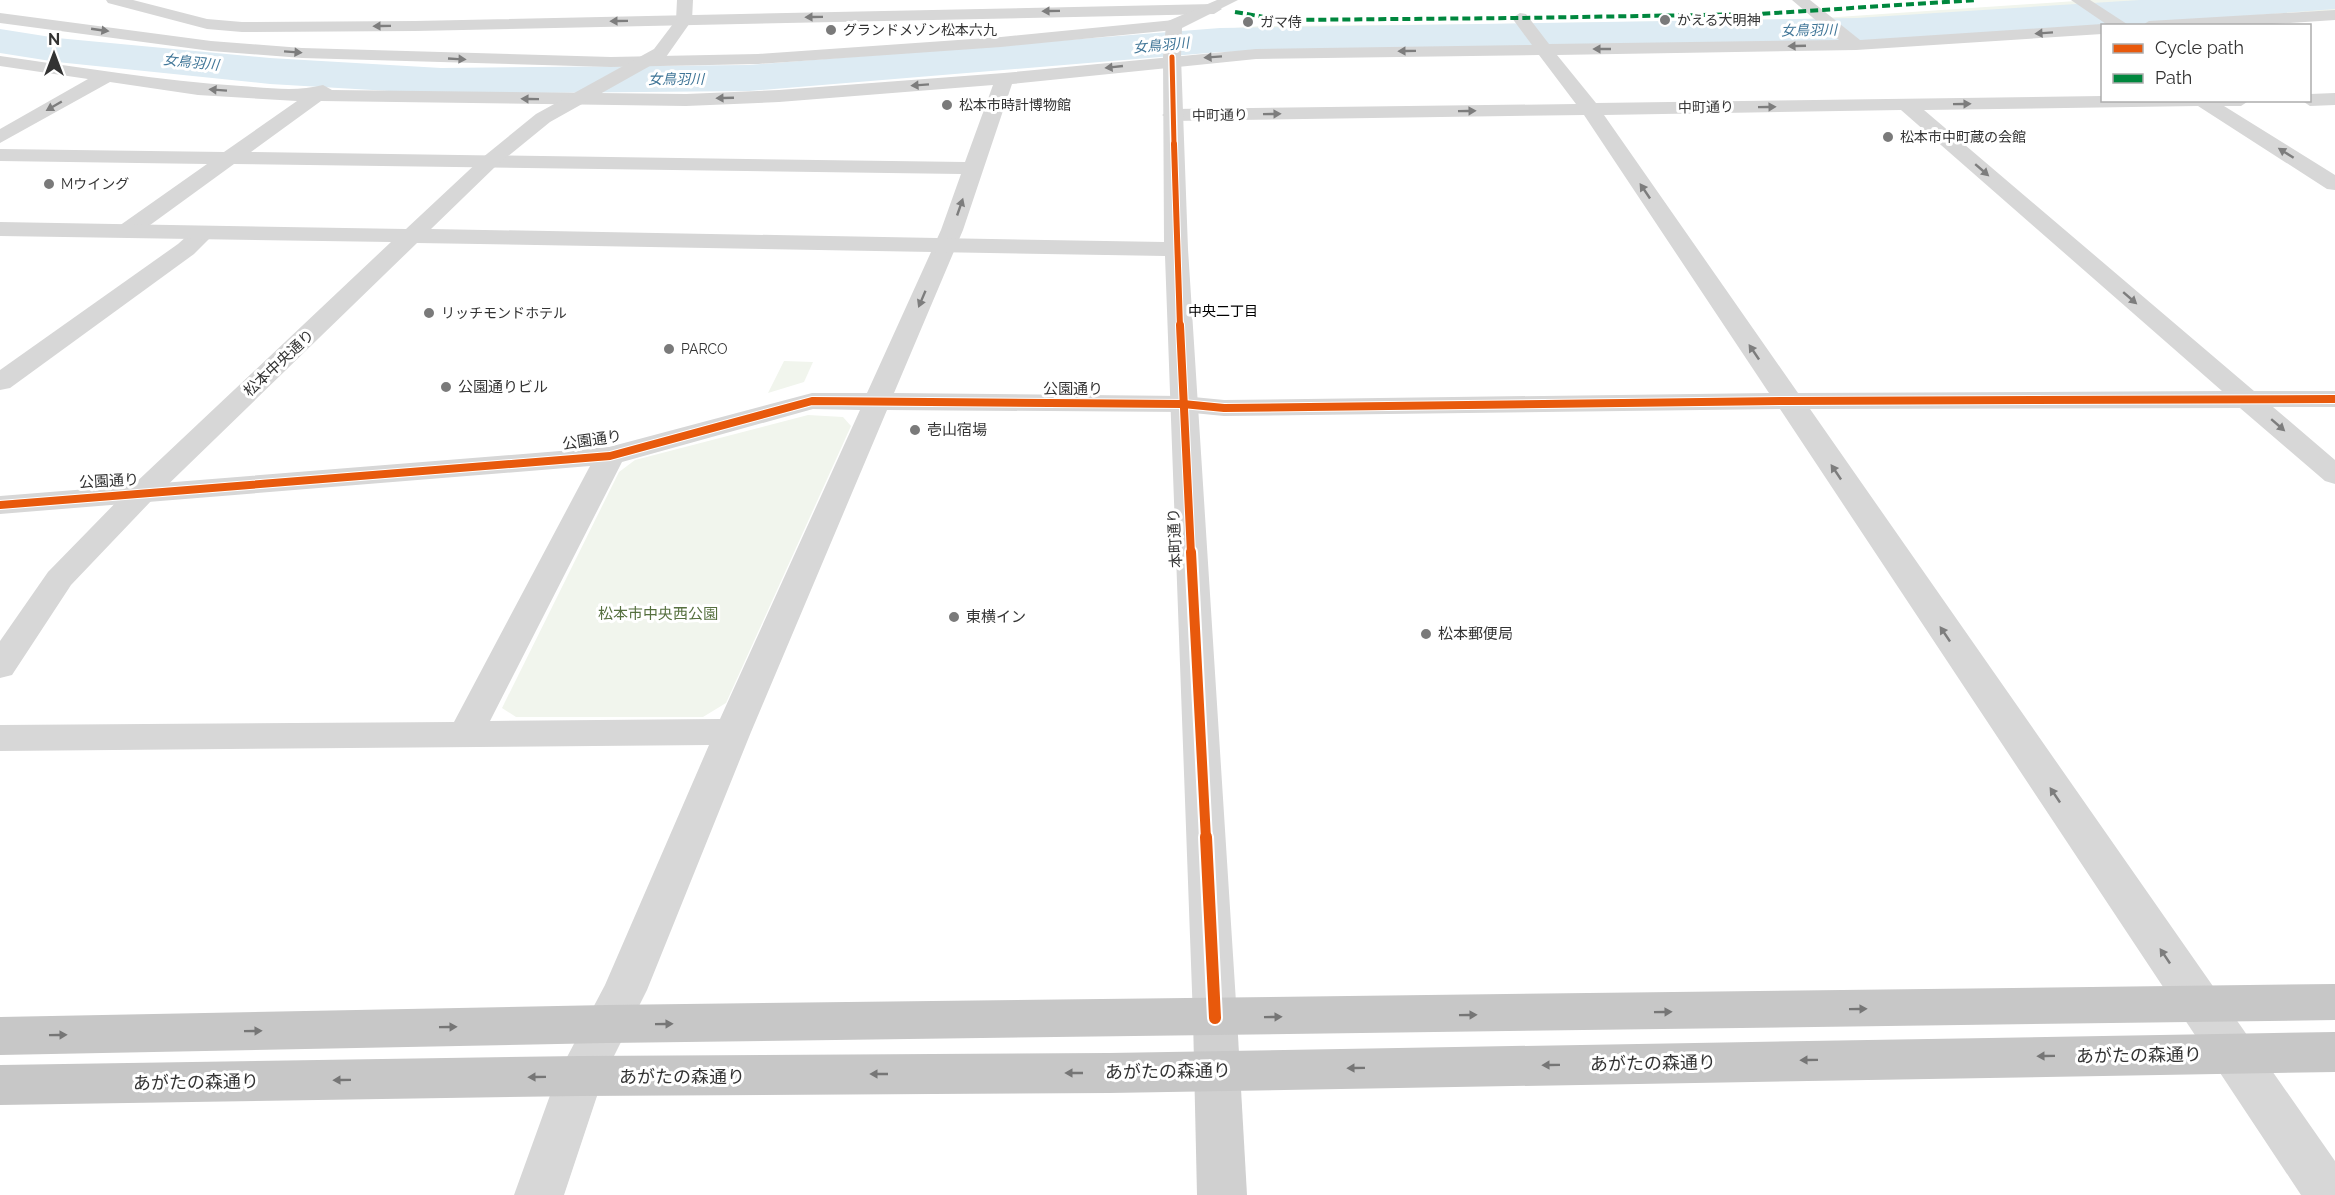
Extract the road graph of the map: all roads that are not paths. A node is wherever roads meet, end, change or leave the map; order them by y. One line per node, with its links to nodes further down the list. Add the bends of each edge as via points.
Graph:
1 (114, 0): 13 (street, one-way to 1, via 223,26)
2 (686, 0): 9 (street)
3 (1230, 0): 6 (street)
4 (1800, 0): 15 (street)
5 (2079, 0): 11 (street)
6 (1214, 9): 9 (street, one-way to 9); 16 (street)
7 (2335, 15): 12 (street)
8 (0, 18): 18 (street, one-way to 18, via 211,46)
9 (684, 20): 13 (street, one-way to 13); 20 (street, via 660,53)
10 (1522, 20): 17 (street)
11 (2111, 24)
12 (2183, 24)
13 (415, 26): 18 (street)
14 (2101, 27): 15 (street, one-way to 15)
15 (1853, 43): 17 (street, one-way to 17)
16 (1173, 44): 17 (street, one-way to 16, via 1289,53); 20 (street, via 1001,42); 22 (street, one-way to 22); 31 (street, 本町通り)
17 (1543, 47): 30 (street)
18 (374, 58): 20 (street, one-way to 20); 23 (street)
19 (0, 61): 21 (street)
20 (643, 64): 24 (street, 松本中央通り)
21 (105, 77): 23 (street, one-way to 21, via 198,89); 32 (street, one-way to 32)
22 (1004, 79): 24 (street, one-way to 24, via 778,96); 36 (street)
23 (337, 83): 24 (street, one-way to 23); 34 (street)
24 (583, 96): 35 (street, 松本中央通り, via 543,118)
25 (2335, 99): 26 (street)
26 (2311, 100)
27 (2129, 102): 29 (street, 中町通り, one-way to 27)
28 (2205, 102): 37 (street, one-way to 28)
29 (1906, 105): 30 (street, 中町通り, one-way to 29); 45 (street, one-way to 45)
30 (1590, 109): 31 (street, 中町通り, one-way to 30); 47 (street, one-way to 30)
31 (1172, 116): 43 (street, 本町通り)
32 (0, 137)
33 (0, 155): 34 (street)
34 (228, 159): 35 (street); 39 (street)
35 (489, 162): 36 (street); 41 (street, 松本中央通り)
36 (973, 168): 42 (street, one-way to 36)
37 (2335, 184)
38 (1, 230): 39 (street)
39 (127, 231): 40 (street)
40 (204, 233): 41 (street); 44 (street)
41 (414, 236): 42 (street); 52 (street, 松本中央通り)
42 (946, 245): 43 (street); 48 (street, one-way to 48)
43 (1176, 249): 49 (street, 本町通り)
44 (1, 381)
45 (2248, 399): 46 (street, 公園通り); 47 (street, 公園通り); 51 (street, one-way to 51)
46 (2335, 399)
47 (1787, 401): 49 (street, 公園通り, via 1224,408); 59 (street, one-way to 47)
48 (878, 402): 49 (street, 公園通り); 50 (street, 公園通り, via 812,400); 55 (street)
49 (1184, 404): 60 (street, 本町通り)
50 (610, 456): 52 (street, 公園通り); 56 (street)
51 (2335, 475)
52 (141, 494): 53 (street, 公園通り); 54 (street, 松本中央通り, via 59,579)
53 (0, 505)
54 (0, 667)
55 (733, 732): 56 (street); 61 (street, via 625,990)
56 (466, 734): 57 (street)
57 (0, 738)
58 (2335, 1002): 59 (highway)
59 (2198, 1004): 60 (highway, one-way to 59); 64 (street)
60 (1215, 1018): 61 (highway, one-way to 60); 65 (main road)
61 (607, 1024): 62 (highway, one-way to 61); 66 (street)
62 (0, 1036)
63 (2335, 1052): 64 (highway, あがたの森通り)
64 (2233, 1053): 65 (highway, あがたの森通り, one-way to 65); 70 (street)
65 (1216, 1070): 66 (highway, あがたの森通り, one-way to 66); 69 (main road)
66 (580, 1076): 67 (highway, あがたの森通り, one-way to 67); 68 (street)
67 (0, 1085)
68 (539, 1195)
69 (1222, 1195)
70 (2330, 1195)

